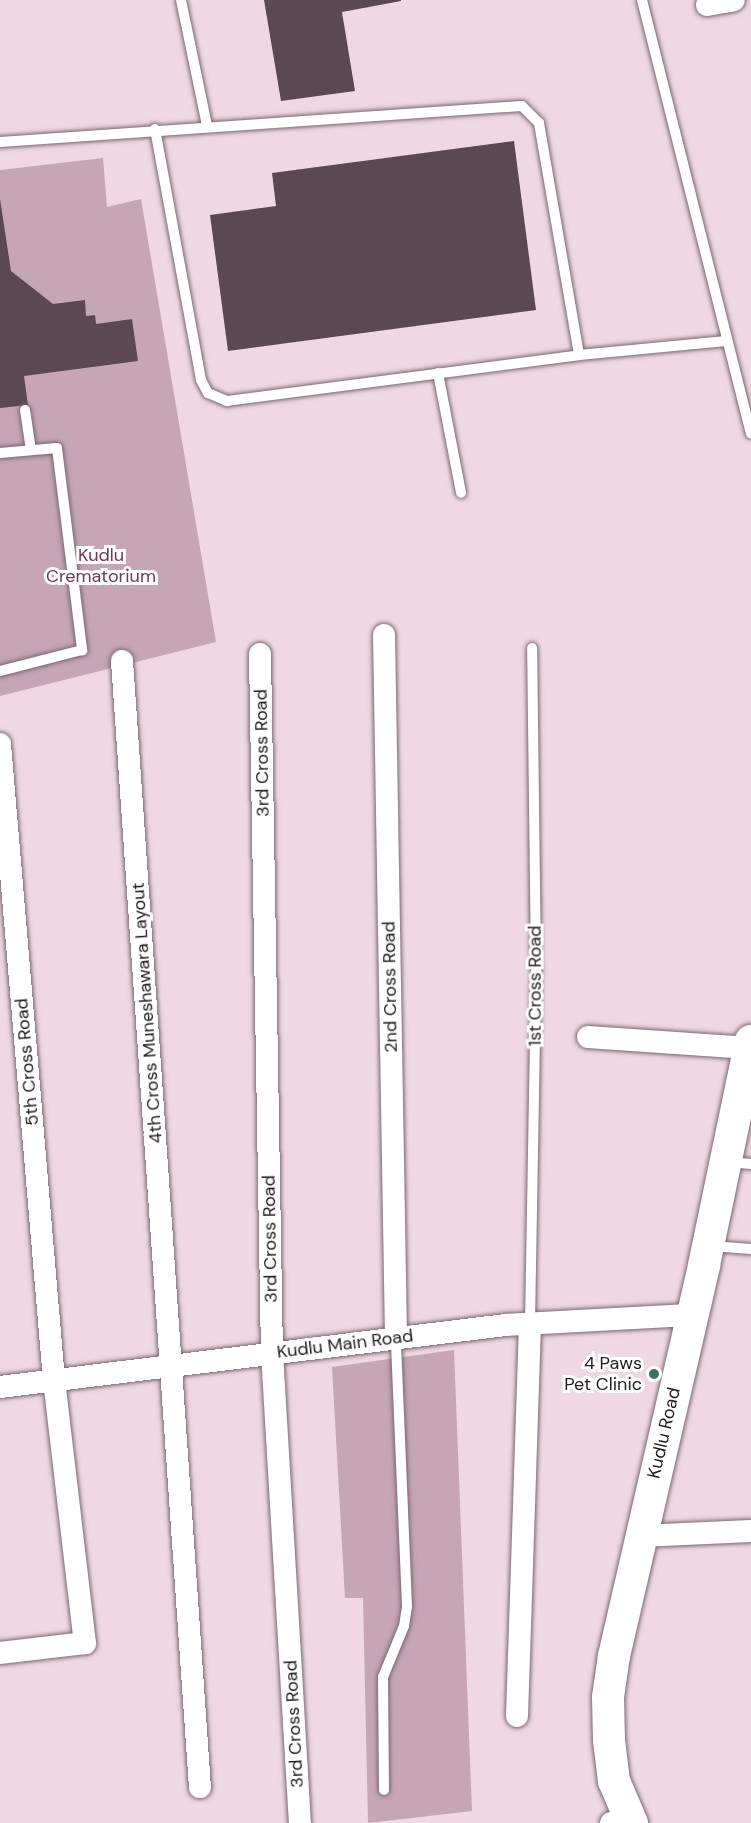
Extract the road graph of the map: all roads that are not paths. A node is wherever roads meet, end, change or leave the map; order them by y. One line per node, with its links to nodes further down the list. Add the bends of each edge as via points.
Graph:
1 (181, 0): 5 (lane)
2 (642, 0): 8 (lane)
3 (734, 0): 4 (street)
4 (707, 5)
5 (207, 125): 6 (lane); 9 (lane, via 522,106 539,123)
6 (155, 129): 7 (lane); 10 (lane, via 201,380 208,393 227,401)
7 (0, 142)
8 (726, 341): 9 (lane); 12 (lane)
9 (579, 355): 10 (lane)
10 (438, 373): 15 (lane)
11 (25, 410): 13 (lane)
12 (751, 433)
13 (30, 450): 14 (lane); 20 (lane, via 57,447 82,650)
14 (0, 453)
15 (461, 493)
16 (384, 635): 29 (street, 2nd Cross Road)
17 (532, 648): 28 (lane, 1st Cross Road, via 536,966)
18 (260, 654): 30 (street, 3rd Cross Road)
19 (122, 661): 31 (street, 4th Cross Muneshawara Layout)
20 (0, 671)
21 (0, 744): 32 (street, 5th Cross Road)
22 (588, 1037): 23 (street)
23 (750, 1045): 24 (street, Kudlu Road)
24 (738, 1163): 25 (street, Kudlu Road)
25 (708, 1246): 26 (lane); 27 (street, Kudlu Road)
26 (751, 1250)
27 (692, 1315): 28 (street, Kudlu Main Road); 35 (street, Kudlu Road)
28 (530, 1324): 29 (street, Kudlu Main Road); 37 (street)
29 (396, 1338): 30 (street, Kudlu Main Road); 39 (lane, via 407,1606 404,1626 383,1677)
30 (272, 1353): 31 (street, Kudlu Main Road); 41 (street, 3rd Cross Road)
31 (171, 1365): 32 (street, Kudlu Main Road); 38 (street, 4th Cross Muneshawara Layout)
32 (54, 1380): 33 (street, Kudlu Main Road); 36 (street, 5th Cross Road, via 86,1643)
33 (0, 1387)
34 (751, 1531): 35 (street)
35 (640, 1536): 40 (street, Kudlu Road, via 608,1697 614,1781)
36 (0, 1653)
37 (518, 1716)
38 (200, 1787)
39 (384, 1790)
40 (624, 1821)
41 (300, 1823)

